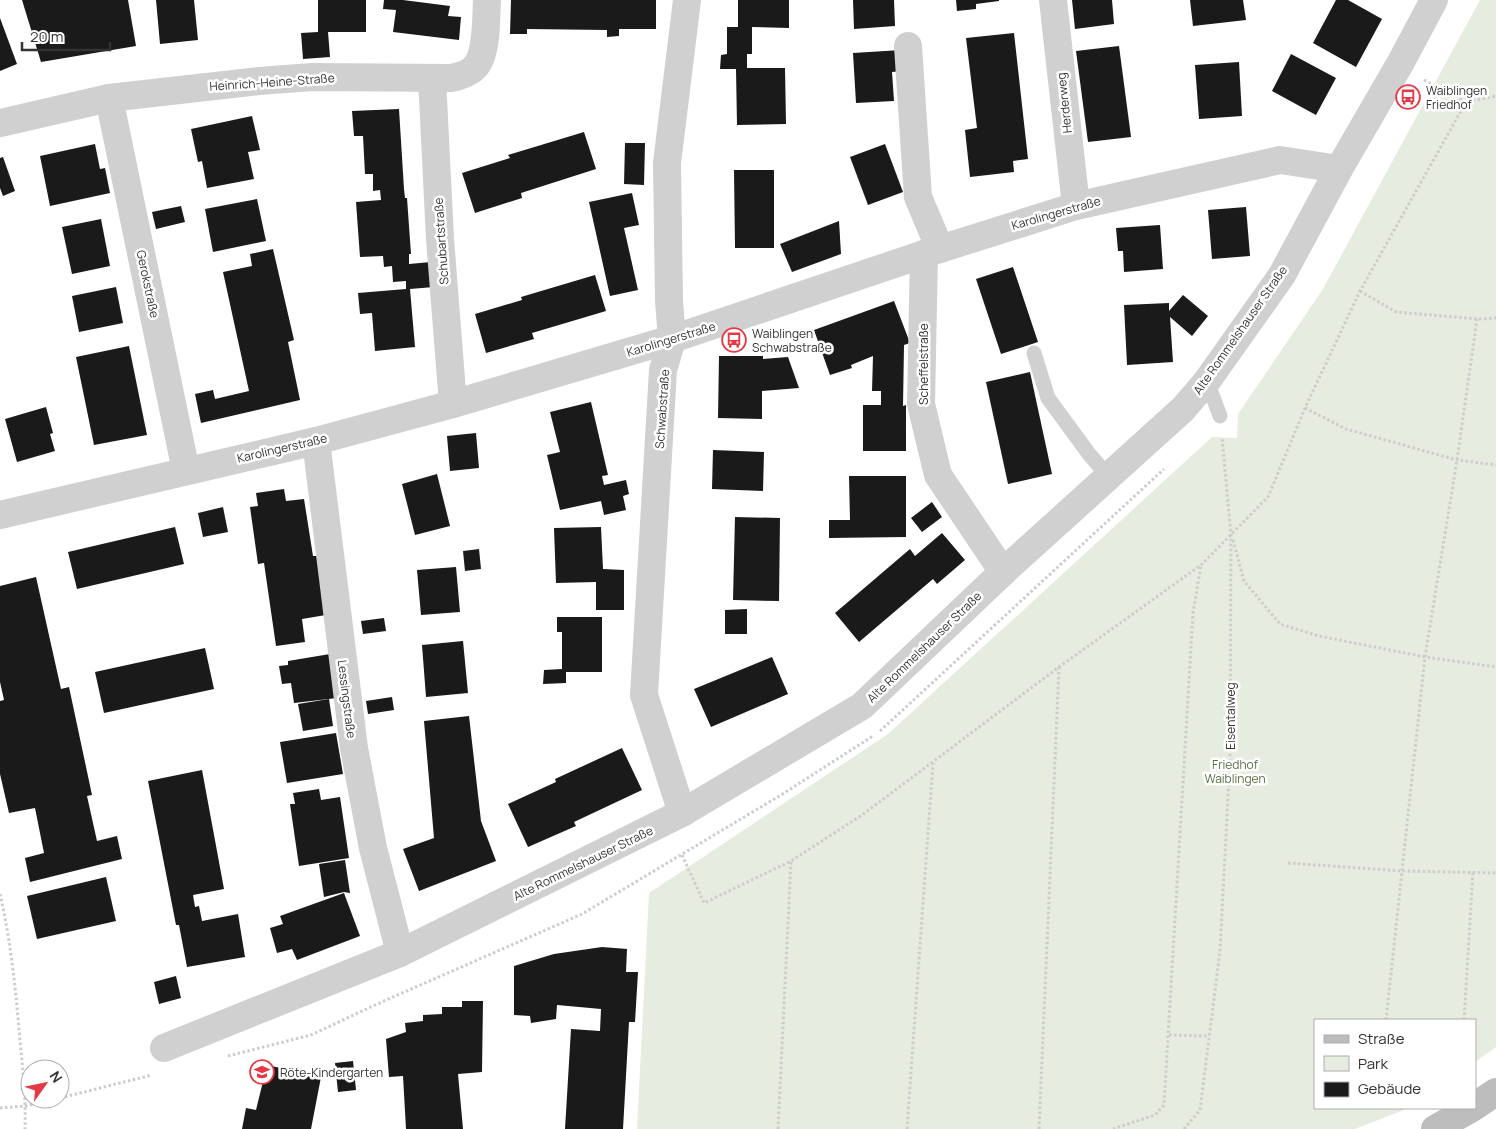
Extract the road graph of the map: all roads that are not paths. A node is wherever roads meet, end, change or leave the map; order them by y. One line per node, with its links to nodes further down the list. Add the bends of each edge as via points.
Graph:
1 (487, 0): 6 (street, Heinrich-Heine-Straße, via 483,49 478,63 460,76)
2 (687, 0): 12 (street, Schwabstraße, via 667,163)
3 (1053, 0): 10 (street, Herderweg)
4 (1434, 0): 9 (street, Alte Rommelshauser Straße)
5 (908, 46): 11 (street, Scheffelstraße, via 918,197)
6 (432, 78): 7 (street, Heinrich-Heine-Straße, via 312,77); 15 (street, Schubartstraße)
7 (109, 98): 8 (street, Heinrich-Heine-Straße); 18 (street, Gerokstraße)
8 (0, 123)
9 (1339, 169): 10 (street, Karolingerstraße, via 1280,160); 14 (street, Alte Rommelshauser Straße, via 1282,275)
10 (1076, 206): 11 (street, Karolingerstraße)
11 (932, 251): 12 (street, Karolingerstraße); 21 (street, Scheffelstraße, via 921,404 938,475)
12 (672, 339): 15 (street, Karolingerstraße); 22 (street, Schwabstraße, via 663,370 644,695)
13 (1034, 353): 19 (lane, via 1048,398)
14 (1208, 381): 16 (lane); 19 (street, Alte Rommelshauser Straße, via 1183,409)
15 (453, 404): 17 (street, Karolingerstraße)
16 (1220, 416)
17 (316, 441): 18 (street, Karolingerstraße); 23 (street, Lessingstraße, via 354,748 372,848)
18 (186, 471): 20 (street, Karolingerstraße)
19 (1109, 477): 21 (street, Alte Rommelshauser Straße)
20 (0, 515)
21 (1003, 572): 22 (street, Alte Rommelshauser Straße, via 862,706)
22 (682, 813): 23 (street, Alte Rommelshauser Straße)
23 (400, 953): 24 (street, Alte Rommelshauser Straße)
24 (164, 1048)
25 (1496, 1092): 26 (main road)
26 (1476, 1105)
27 (1470, 1109): 28 (main road)
28 (1435, 1129)

